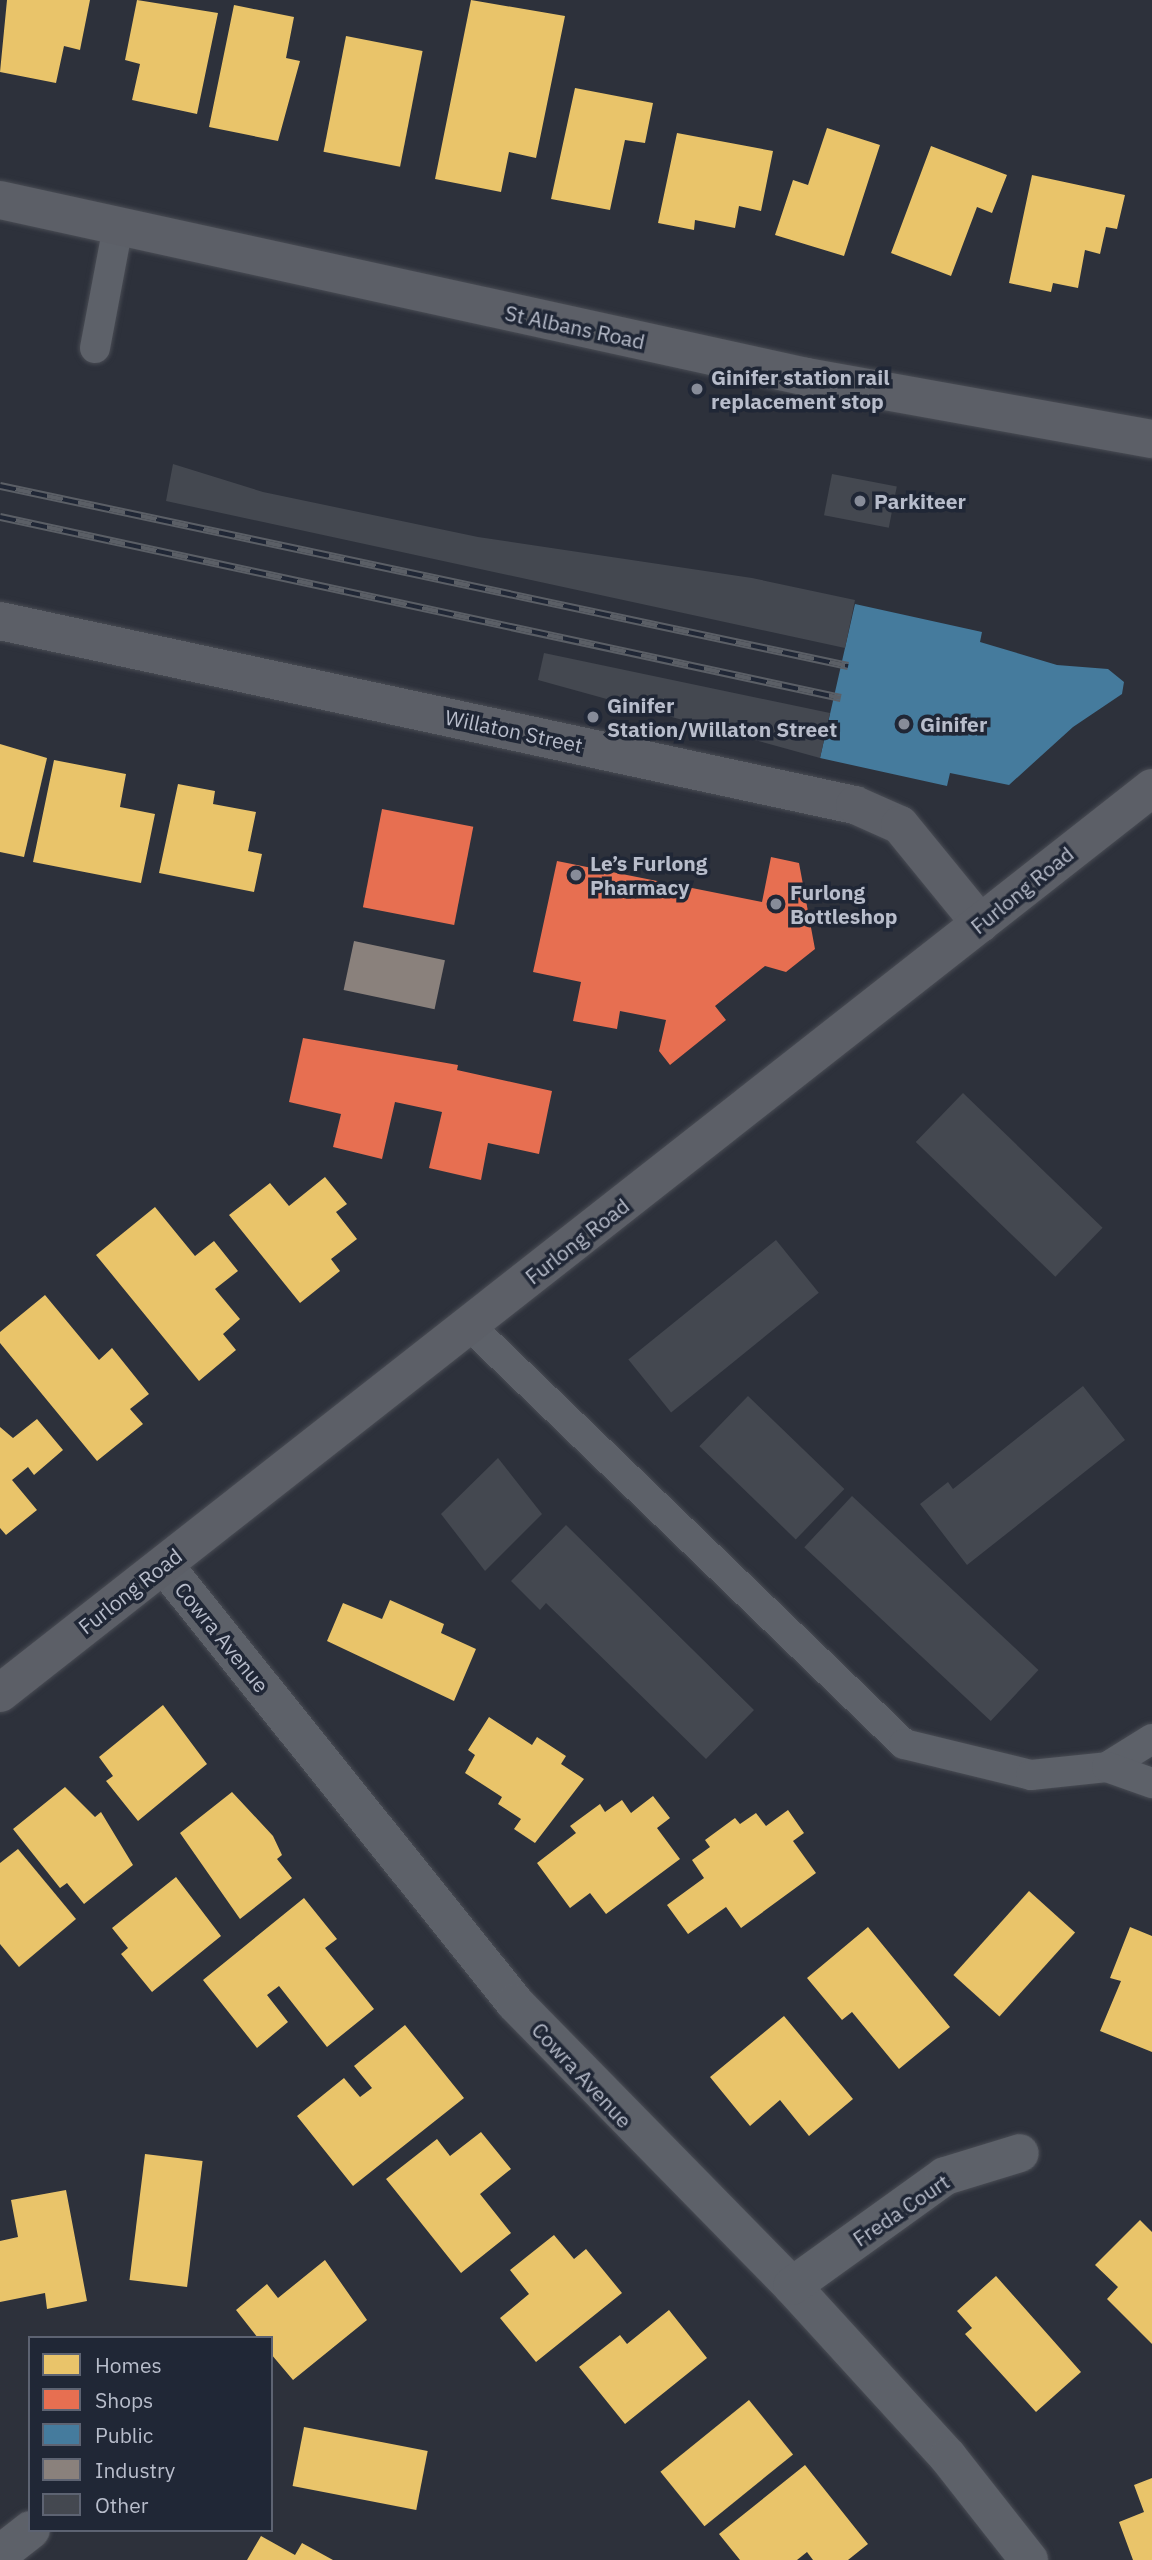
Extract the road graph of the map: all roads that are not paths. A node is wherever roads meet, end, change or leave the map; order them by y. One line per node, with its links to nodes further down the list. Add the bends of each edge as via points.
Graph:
1 (0, 200): 2 (main road, St Albans Road)
2 (118, 226): 3 (lane); 4 (main road, St Albans Road, via 807,377)
3 (95, 348)
4 (1152, 439)
5 (0, 621): 7 (main road, Willaton Street, via 855,805 900,825)
6 (1152, 788): 7 (main road, Furlong Road)
7 (980, 923): 8 (main road, Furlong Road)
8 (469, 1325): 9 (main road, Furlong Road); 12 (lane, via 904,1744 1031,1775)
9 (164, 1565): 10 (main road, Furlong Road); 15 (street, Cowra Avenue, via 515,2003)
10 (3, 1685)
11 (1152, 1739): 12 (lane)
12 (1107, 1767): 13 (lane)
13 (1152, 1783)
14 (1020, 2153): 15 (street, Freda Court, via 945,2176)
15 (792, 2286): 18 (street, Cowra Avenue, via 948,2457)
16 (28, 2532): 17 (street)
17 (0, 2554)
18 (1029, 2560)

